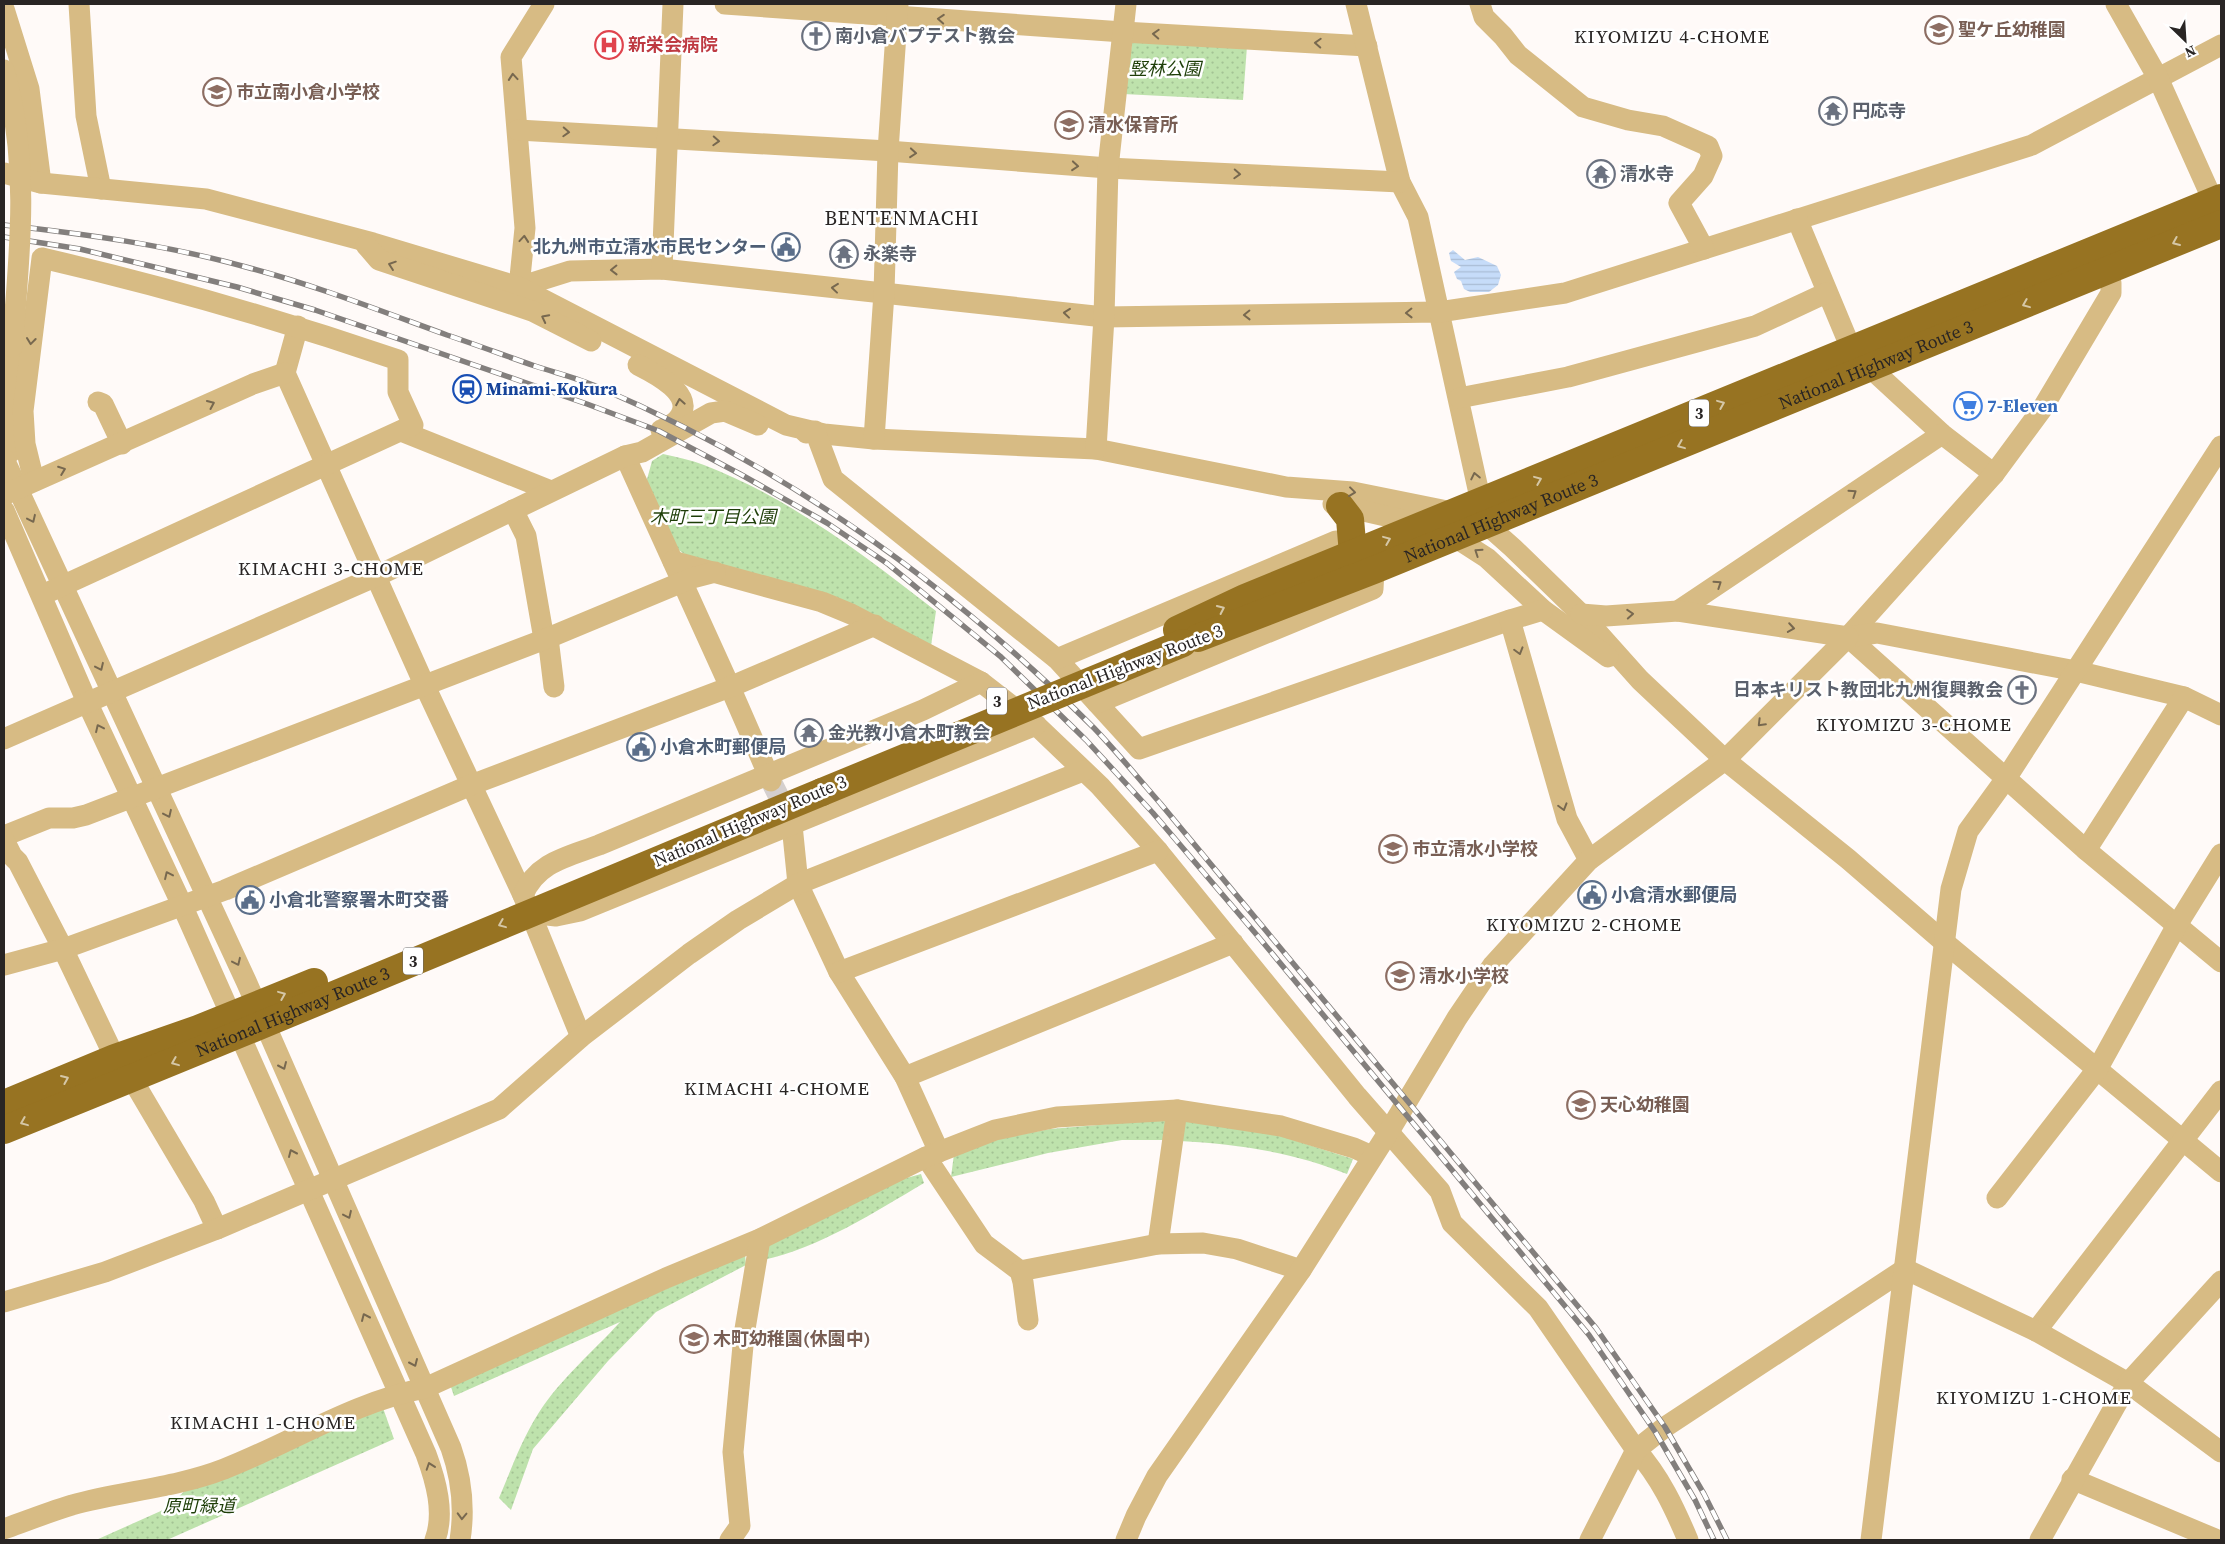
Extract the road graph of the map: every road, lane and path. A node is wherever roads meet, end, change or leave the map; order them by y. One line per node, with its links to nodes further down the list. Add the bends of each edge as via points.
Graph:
1 (79, 4): 23 (street, via 86,116)
2 (544, 4): 16 (street, one-way to 2, via 511,57)
3 (673, 4): 17 (street)
4 (725, 4): 10 (street)
5 (1126, 4): 11 (street)
6 (1356, 4): 13 (street)
7 (1480, 4): 27 (street, via 1484,17 1518,55 1583,107 1663,126 1708,146 1712,156 1703,176 1679,203)
8 (2116, 4): 15 (street)
9 (4, 9): 22 (street, via 29,89)
10 (898, 10): 11 (street, one-way to 10); 18 (street)
11 (1123, 32): 13 (street, one-way to 11); 19 (street)
12 (2221, 45): 15 (street)
13 (1367, 46): 21 (street)
14 (4, 70): 54 (street, bridge, via 21,159 19,262 7,400 11,454)
15 (2158, 78): 24 (street); 25 (street, via 2032,145)
16 (518, 130): 17 (street, one-way to 17); 30 (street, one-way to 16, via 525,228)
17 (667, 138): 18 (street, one-way to 18); 28 (street)
18 (888, 151): 19 (street, one-way to 19); 31 (street)
19 (1108, 168): 21 (street, one-way to 21); 36 (street)
20 (4, 173): 22 (street)
21 (1400, 182): 34 (street, via 1418,217)
22 (41, 183): 23 (street)
23 (101, 189): 26 (street, via 206,200)
24 (2219, 210): 29 (highway, National Highway Route 3 / 3, one-way to 29); 38 (highway, National Highway Route 3 / 3)
25 (1797, 219): 27 (street); 32 (street)
26 (362, 240): 30 (street); 49 (street, one-way to 26, via 679,418 680,398 668,382 532,311 379,260)
27 (1704, 249): 34 (street, via 1565,293)
28 (662, 269): 30 (street, one-way to 30, via 570,271); 31 (street, one-way to 28)
29 (2106, 271): 38 (highway, National Highway Route 3 / 3, one-way to 38); 52 (street, via 2111,293 2042,409)
30 (520, 287): 43 (street, via 786,425)
31 (884, 293): 36 (street, one-way to 31); 45 (street)
32 (1826, 293): 38 (street); 40 (street, via 1755,326 1568,377)
33 (4, 312): 35 (street)
34 (1438, 312): 36 (street, one-way to 36); 40 (street)
35 (34, 313): 37 (street, via 42,258 197,296); 54 (street, one-way to 54, via 23,410 24,444)
36 (1104, 317): 48 (street)
37 (298, 326): 39 (street); 42 (street, via 398,360 398,392 413,426)
38 (1860, 359): 44 (street); 57 (highway, National Highway Route 3 / 3)
39 (285, 373): 46 (street, one-way to 39, via 253,384); 51 (street)
40 (1458, 398): 57 (street, one-way to 40)
41 (98, 402): 46 (street, via 104,404)
42 (401, 431): 51 (street); 55 (street)
43 (815, 431): 45 (street); 49 (street, via 798,436 775,433 726,411 718,411 704,415 642,452); 78 (street, via 832,479)
44 (1942, 434): 52 (street); 72 (street, one-way to 44)
45 (874, 440): 48 (street)
46 (122, 444): 54 (street, one-way to 46)
47 (2221, 446): 79 (street)
48 (1096, 449): 53 (street)
49 (624, 456): 55 (street); 64 (street)
50 (4, 459): 54 (street)
51 (327, 465): 67 (street); 69 (street)
52 (1994, 474): 76 (street)
53 (1286, 487): 56 (street); 61 (street, one-way to 61, via 1353,492)
54 (19, 488): 69 (street, one-way to 69)
55 (551, 491): 59 (street)
56 (1340, 506): 60 (street); 65 (highway, via 1350,519)
57 (1499, 507): 61 (highway, National Highway Route 3 / 3); 62 (street); 62 (street, via 1517,514 1509,528); 73 (street, via 1487,532 1491,541)
58 (4, 510): 63 (street)
59 (513, 510): 67 (street); 77 (street, via 526,536)
60 (1425, 524): 61 (highway, National Highway Route 3 / 3); 65 (highway, National Highway Route 3 / 3, one-way to 60)
61 (1455, 525): 65 (highway, National Highway Route 3 / 3); 71 (street, one-way to 61)
62 (1513, 548): 73 (street)
63 (12, 550): 70 (street)
64 (673, 561): 66 (street); 68 (street)
65 (1363, 562): 78 (street, via 1336,541); 87 (street, via 1373,589); 107 (highway, National Highway Route 3 / 3, via 1245,598 1180,636)
66 (718, 572): 68 (street); 75 (street, via 822,602)
67 (377, 576): 81 (street); 84 (street)
68 (682, 581): 77 (street); 83 (street)
69 (63, 586): 70 (street); 84 (street, one-way to 84)
70 (42, 596): 86 (street)
71 (1543, 610): 73 (street); 74 (street)
72 (1678, 611): 73 (street, one-way to 72); 76 (street, one-way to 76)
73 (1572, 619): 91 (street)
74 (1510, 620): 87 (street, via 1139,749); 103 (street, one-way to 103, via 1567,818)
75 (875, 625): 80 (street); 83 (street)
76 (1848, 637): 79 (street, via 1877,633); 91 (street, one-way to 91); 94 (street)
77 (546, 639): 81 (street); 82 (street)
78 (1057, 658): 87 (street)
79 (2076, 671): 85 (street); 94 (street)
80 (980, 682): 89 (street); 93 (street)
81 (424, 684): 95 (street); 96 (street)
82 (554, 687)
83 (730, 687): 93 (street); 95 (street)
84 (112, 691): 86 (street); 96 (street)
85 (2184, 697): 88 (street); 100 (street)
86 (87, 702): 90 (street); 97 (street, one-way to 86)
87 (1097, 703)
88 (2221, 716)
89 (1036, 725): 92 (street); 98 (street)
90 (4, 739)
91 (1725, 760): 103 (street); 110 (street)
92 (1083, 771): 101 (street); 105 (street)
93 (770, 778): 107 (street, via 555,861 530,879)
94 (2005, 780): 100 (street); 110 (street, via 1968,831 1951,889)
95 (471, 785): 106 (street); 107 (street)
96 (156, 787): 97 (street); 106 (street, one-way to 106)
97 (132, 797): 99 (street, via 86,816 49,818); 108 (street, one-way to 97)
98 (790, 820): 105 (street); 107 (street, via 580,911 556,916)
99 (4, 838): 104 (street, via 12,856)
100 (2086, 850): 109 (street)
101 (1158, 851): 111 (street); 115 (street)
102 (2221, 854): 109 (street)
103 (1589, 860): 127 (street, via 1493,965)
104 (11, 865): 112 (street)
105 (798, 884): 115 (street); 118 (street, via 689,954)
106 (207, 897): 108 (street); 116 (street, one-way to 116)
107 (526, 904): 116 (highway, National Highway Route 3 / 3); 118 (street)
108 (182, 906): 112 (street); 117 (street)
109 (2176, 925): 113 (street); 120 (street)
110 (1944, 942): 120 (street); 138 (street)
111 (1233, 943): 121 (street); 127 (street)
112 (63, 948): 114 (street); 119 (street)
113 (2221, 962)
114 (4, 965)
115 (839, 972): 121 (street)
116 (260, 1014): 117 (highway, National Highway Route 3 / 3); 132 (street, one-way to 132)
117 (235, 1025): 119 (highway, National Highway Route 3 / 3); 122 (highway, National Highway Route 3 / 3, one-way to 122); 133 (street, one-way to 117)
118 (581, 1036): 132 (street, via 498,1109)
119 (115, 1058): 124 (highway, National Highway Route 3 / 3, one-way to 119)
120 (2098, 1068): 128 (street); 134 (street)
121 (905, 1077): 129 (street)
122 (132, 1079): 126 (highway, National Highway Route 3 / 3, one-way to 126); 135 (street)
123 (2221, 1091): 128 (street)
124 (4, 1104)
125 (1177, 1110): 129 (street, via 1057,1117 995,1130); 130 (street, via 1282,1126); 137 (street)
126 (4, 1130)
127 (1388, 1133): 130 (street); 148 (street, via 1440,1191 1452,1223 1538,1308)
128 (2183, 1139): 131 (street); 144 (street)
129 (933, 1155): 136 (street); 140 (street, via 984,1244)
130 (1372, 1156): 139 (street)
131 (2221, 1172)
132 (332, 1178): 133 (street); 146 (street, one-way to 146)
133 (308, 1188): 135 (street); 147 (street, one-way to 133)
134 (1997, 1198)
135 (217, 1229): 142 (street, via 105,1272)
136 (760, 1238): 146 (street); 155 (street, via 744,1335 732,1452 740,1526)
137 (1158, 1244): 139 (street, via 1203,1242 1237,1248); 140 (street)
138 (1905, 1269): 144 (street); 148 (street, via 1665,1427); 159 (street)
139 (1300, 1270): 156 (street, via 1157,1476)
140 (1020, 1271): 143 (street)
141 (2221, 1281): 145 (street)
142 (4, 1302)
143 (1028, 1320)
144 (2036, 1331): 145 (street)
145 (2128, 1383): 149 (street); 150 (street)
146 (425, 1388): 147 (street); 154 (street, one-way to 154, via 459,1475 463,1504)
147 (399, 1393): 151 (street, via 328,1420 217,1471 72,1505); 152 (street, one-way to 147, via 437,1492 433,1473)
148 (1636, 1450): 157 (street); 158 (street, via 1653,1469)
149 (2221, 1452)
150 (2072, 1479): 153 (street); 160 (street)
151 (4, 1529)
152 (437, 1536): 154 (street)
153 (2217, 1536)
154 (460, 1540)
155 (730, 1540)
156 (1126, 1540)
157 (1590, 1540)
158 (1688, 1540)
159 (1871, 1540)
160 (2040, 1540)

